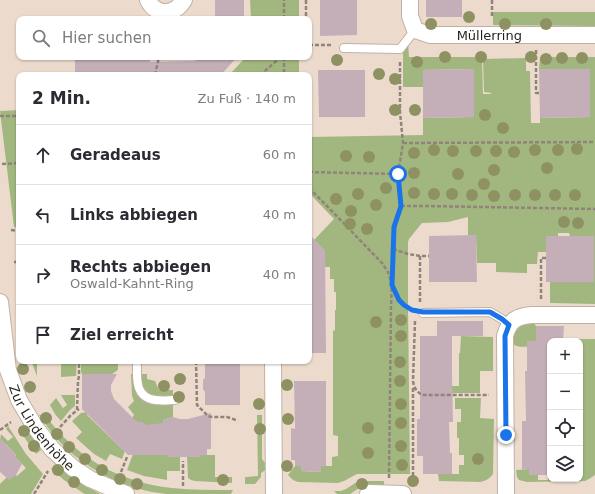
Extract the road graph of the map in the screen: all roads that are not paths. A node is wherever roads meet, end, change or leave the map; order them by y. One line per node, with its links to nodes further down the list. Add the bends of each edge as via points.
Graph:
1 (148, 0): 2 (street, via 152,7 164,12 176,9)
2 (184, 0)
3 (410, 0): 4 (street, via 410,16)
4 (415, 30): 5 (street, Müllerring, via 430,35); 6 (lane, via 400,49)
5 (595, 35)
6 (344, 48)
7 (0, 302): 13 (street, Zur Lindenhöhe)
8 (423, 312): 10 (lane, via 490,312)
9 (595, 315): 10 (street, via 530,315 519,318)
10 (509, 325): 19 (street, via 505,336)
11 (137, 364): 14 (lane, via 137,382 142,394 155,400)
12 (273, 364): 16 (street)
13 (4, 371): 15 (street, Zur Lindenhöhe, via 35,427 52,449 90,479)
14 (175, 400)
15 (126, 494)
16 (274, 494)
17 (368, 494): 18 (street)
18 (396, 494)
19 (506, 494)

